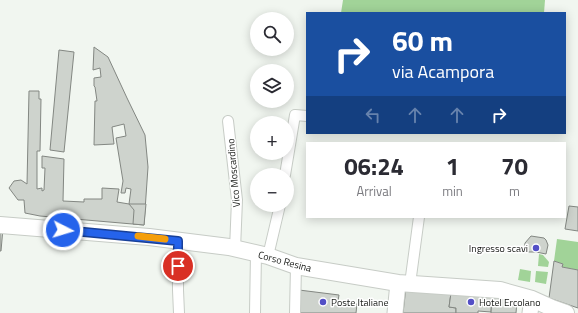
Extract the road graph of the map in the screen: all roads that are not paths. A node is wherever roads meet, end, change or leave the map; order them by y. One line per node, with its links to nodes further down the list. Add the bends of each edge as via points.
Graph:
1 (306, 116): 3 (street, via 295,115)
2 (228, 121): 8 (street, Vico Moscardino, via 237,200)
3 (286, 168)
4 (277, 212): 9 (street)
5 (419, 218): 11 (street)
6 (0, 225): 7 (main road, Corso Resina)
7 (178, 241): 8 (main road, Corso Resina); 13 (street)
8 (236, 249): 9 (main road, Corso Resina)
9 (262, 254): 10 (main road, Corso Resina); 14 (street)
10 (296, 266): 11 (main road, Corso Resina); 15 (street)
11 (404, 284): 12 (main road, Corso Resina, via 500,290); 16 (street)
12 (531, 306): 17 (main road, Corso Resina, via 552,308)
13 (179, 313)
14 (255, 313)
15 (295, 313)
16 (395, 313)
17 (566, 313)

